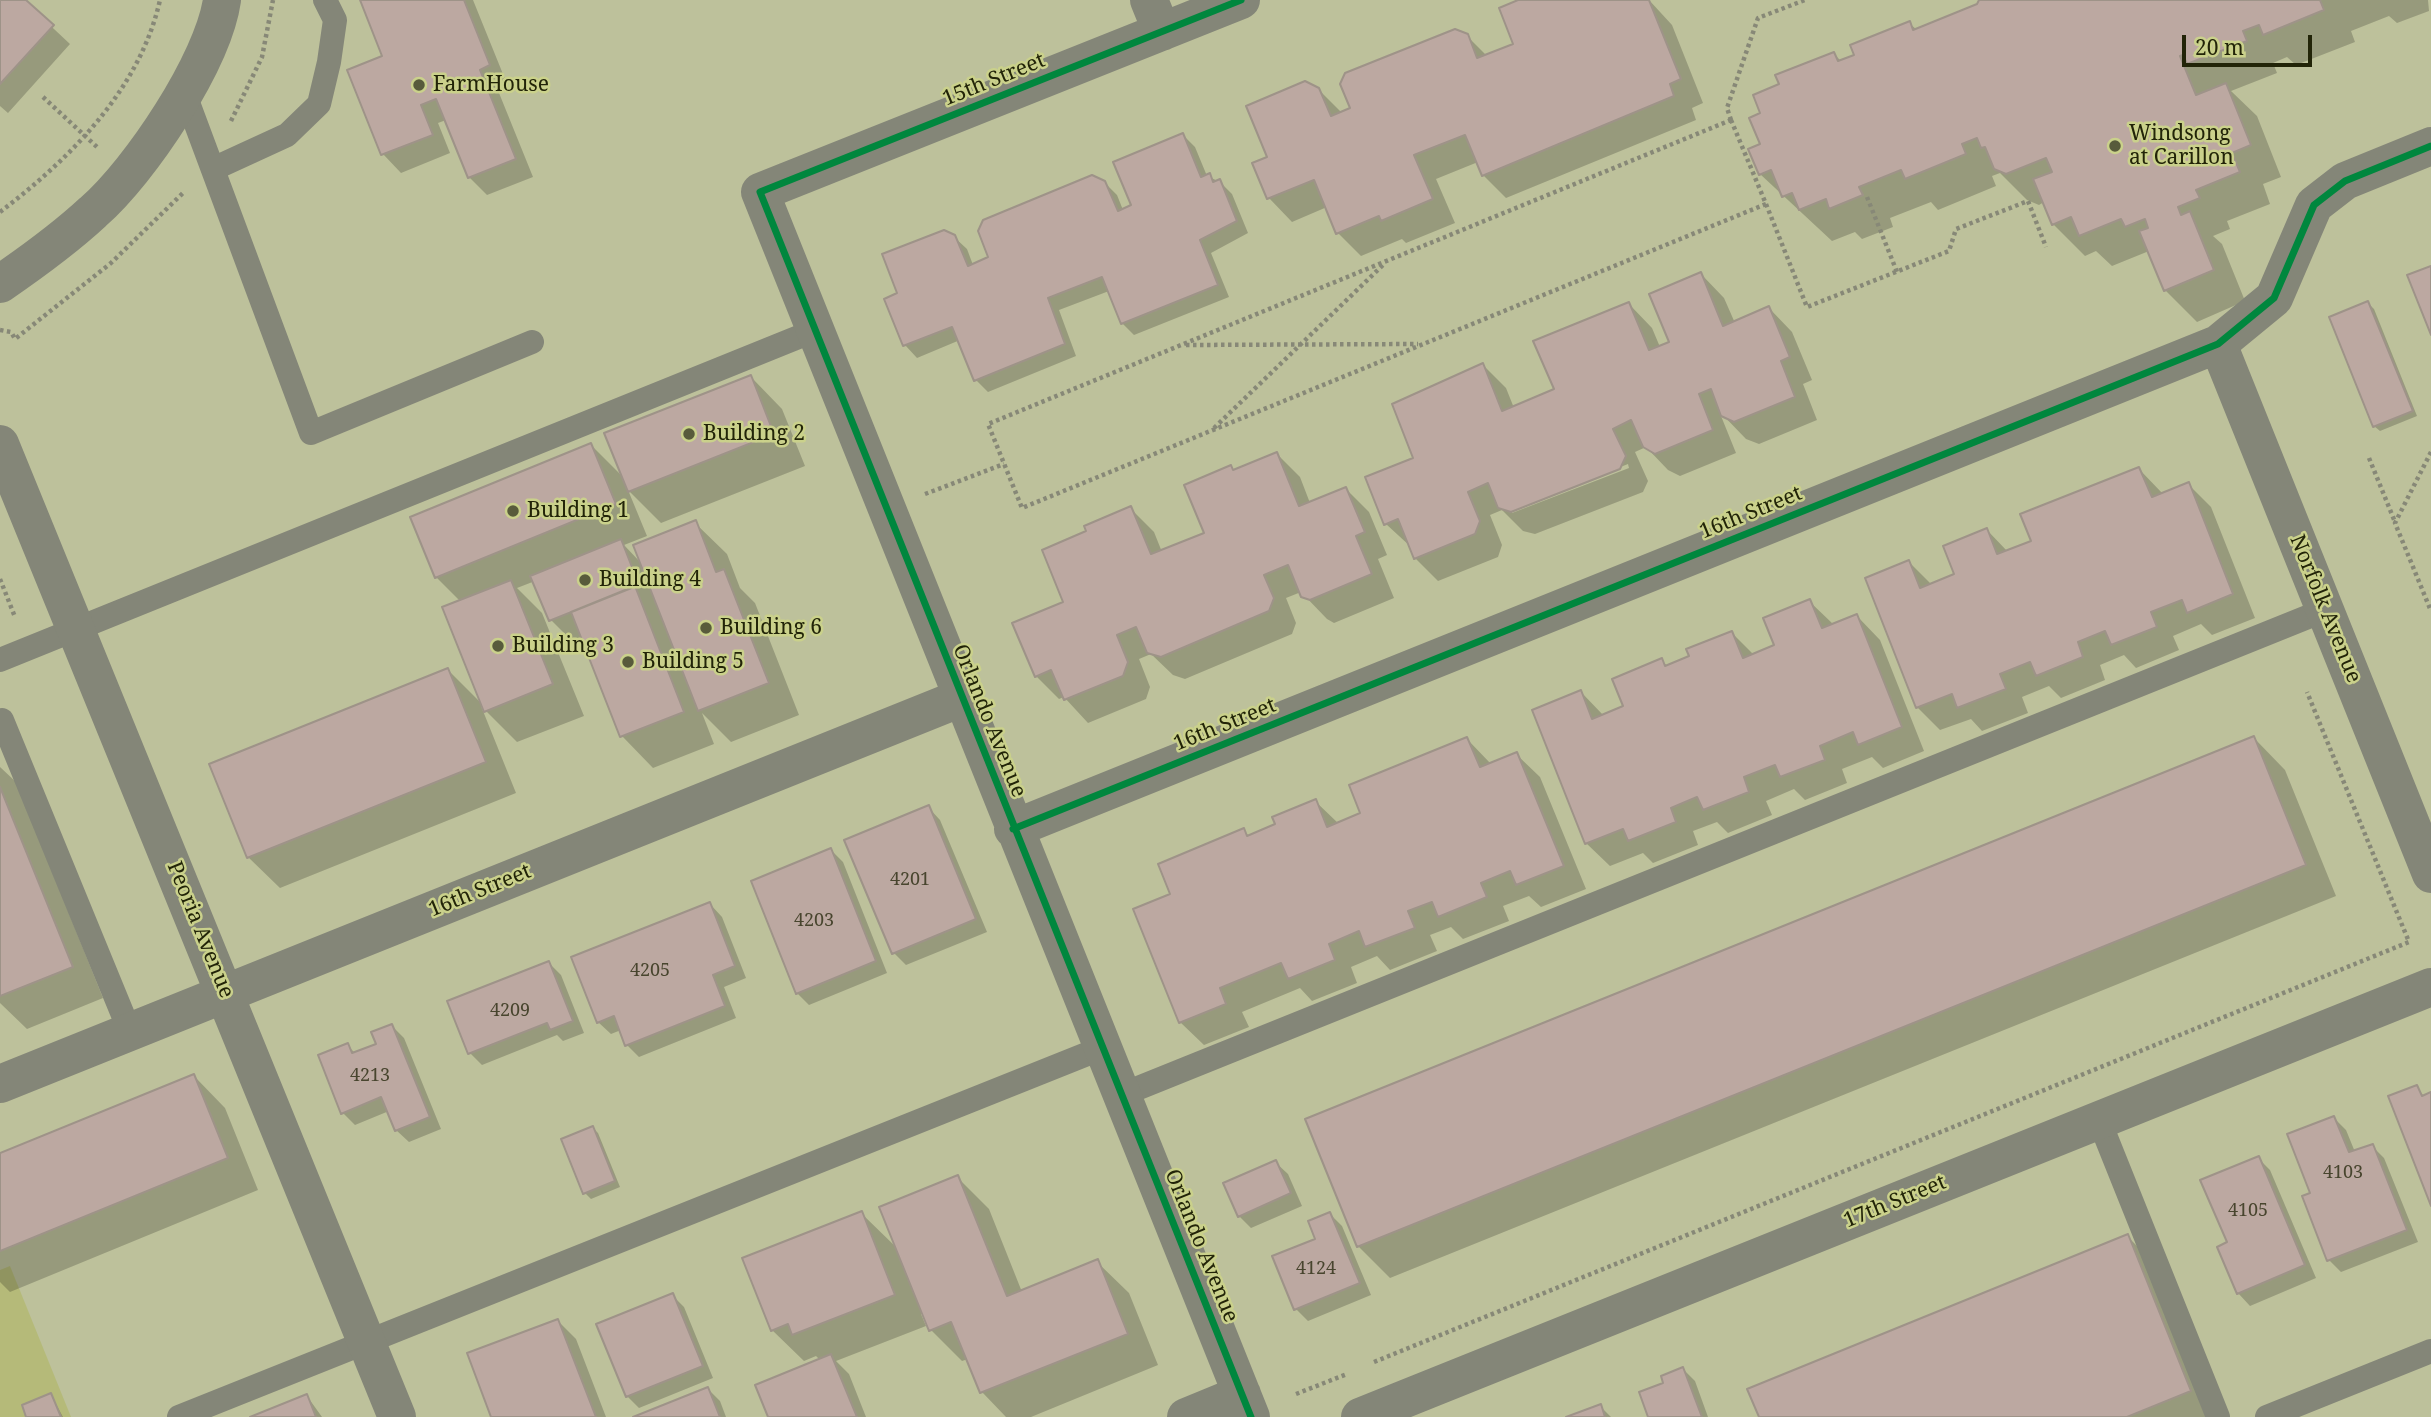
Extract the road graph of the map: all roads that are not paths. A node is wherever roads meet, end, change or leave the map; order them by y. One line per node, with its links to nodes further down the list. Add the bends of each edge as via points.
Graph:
1 (222, 0): 5 (street, via 197,71)
2 (325, 0): 7 (lane, via 335,20 319,104 287,135)
3 (1241, 0): 4 (street, 15th Street)
4 (1155, 16): 8 (street, 15th Street)
5 (184, 92): 7 (lane); 9 (street, via 157,137 94,211)
6 (2431, 146): 12 (street, 16th Street, via 2345,181 2314,205 2274,299)
7 (213, 169): 11 (lane, via 311,433)
8 (760, 192): 10 (street, Orlando Avenue)
9 (0, 284)
10 (816, 330): 15 (lane); 17 (street, Orlando Avenue)
11 (532, 342)
12 (2218, 344): 14 (street, Norfolk Avenue); 19 (street, 16th Street)
13 (0, 444): 15 (street, Peoria Avenue)
14 (2325, 610): 20 (street, Norfolk Avenue); 26 (lane)
15 (76, 629): 16 (lane); 22 (street, Peoria Avenue)
16 (0, 660)
17 (961, 698): 19 (street, Orlando Avenue); 22 (street, 16th Street)
18 (2, 720): 23 (lane)
19 (1013, 829): 24 (street, Orlando Avenue)
20 (2431, 874)
21 (2431, 987): 27 (street, 17th Street)
22 (226, 993): 23 (street, 16th Street); 28 (street, Peoria Avenue)
23 (130, 1032): 25 (street, 16th Street)
24 (1102, 1048): 26 (street, Orlando Avenue); 28 (lane)
25 (0, 1084)
26 (1121, 1095): 30 (street, Orlando Avenue)
27 (2099, 1120): 34 (street, 17th Street); 35 (lane)
28 (366, 1340): 31 (lane); 32 (street, Peoria Avenue)
29 (2431, 1351): 36 (lane)
30 (1246, 1406): 33 (street)
31 (179, 1417)
32 (397, 1417)
33 (1186, 1417)
34 (1360, 1417)
35 (2218, 1417)
36 (2267, 1417)

